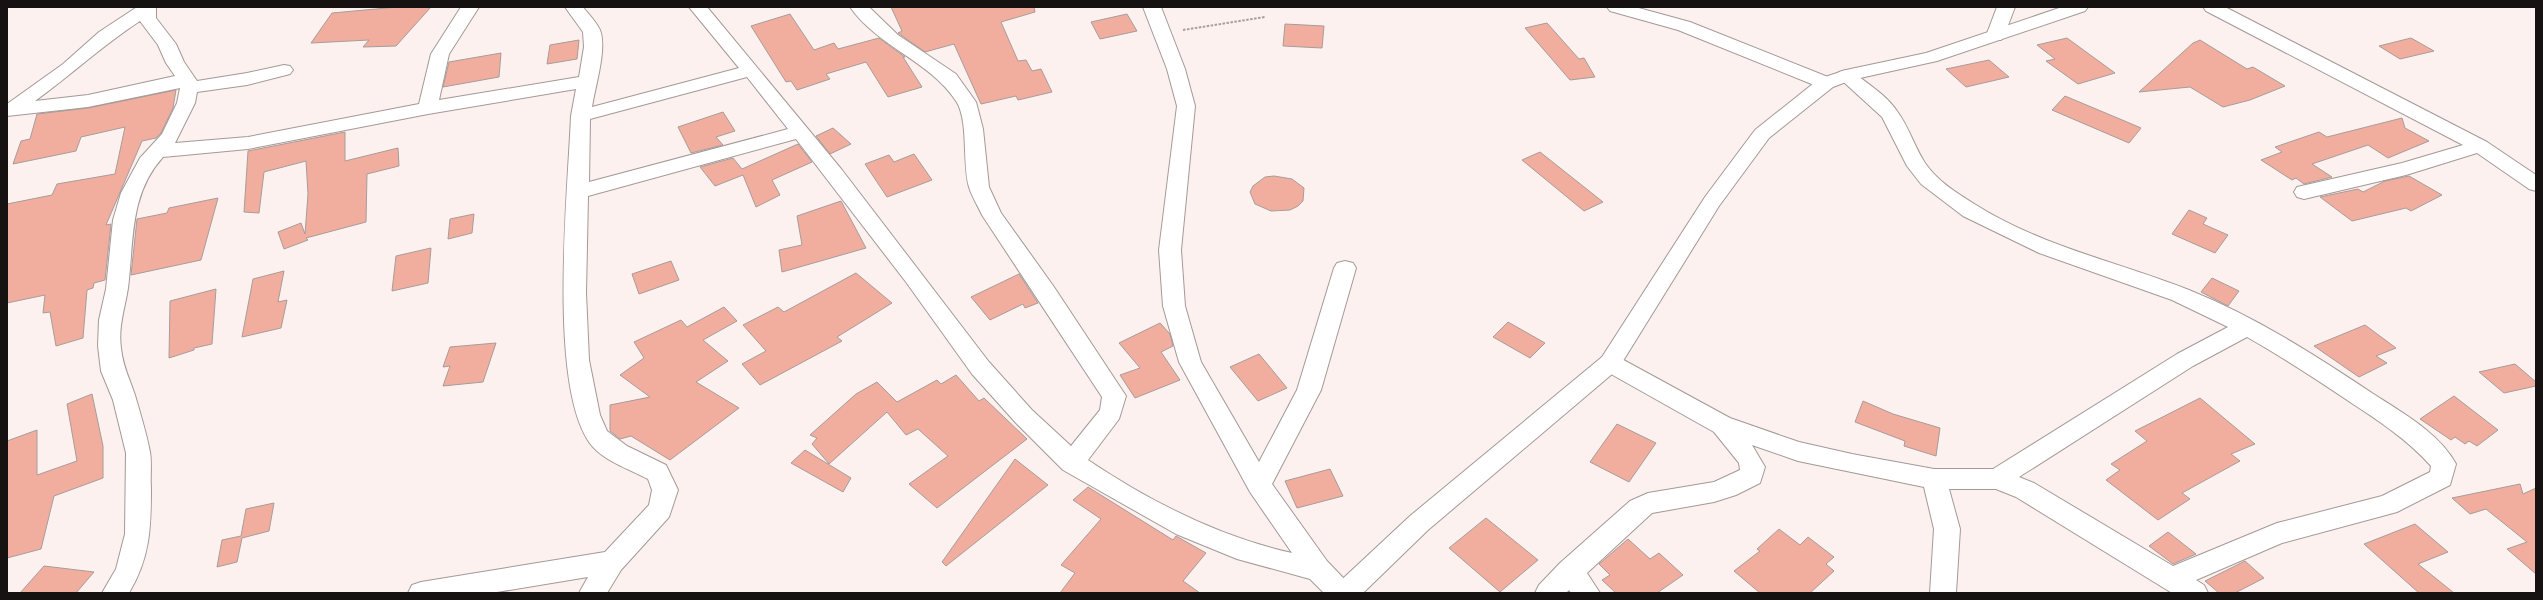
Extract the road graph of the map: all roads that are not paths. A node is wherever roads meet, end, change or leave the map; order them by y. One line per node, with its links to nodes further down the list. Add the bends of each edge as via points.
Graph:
1 (470, 7): 17 (street, via 440,54)
2 (574, 7): 15 (street, via 592,32)
3 (698, 7): 13 (street)
4 (858, 7): 30 (street, via 892,39 950,78 967,102 973,129 979,187 992,215 1114,396 1111,413)
5 (1152, 7): 33 (street, via 1176,69 1186,106 1170,250 1174,306 1190,362)
6 (1616, 7): 14 (street, via 1684,26)
7 (2006, 7): 11 (street)
8 (2079, 7): 11 (street)
9 (2212, 7): 21 (street)
10 (147, 8): 16 (street, via 147,18 167,44); 18 (street, via 105,36 69,68)
11 (1995, 36): 14 (street, via 1931,57)
12 (284, 70): 16 (street, via 247,79)
13 (751, 70): 19 (street); 20 (street)
14 (1836, 80): 27 (street, via 1890,114 1919,168 1938,188 1970,210 2022,238 2068,257 2182,296); 28 (street, via 1762,134 1712,202)
15 (589, 81): 17 (street); 19 (street)
16 (188, 84): 18 (street, via 88,101); 22 (street, via 186,103 170,137)
17 (428, 108): 22 (street, via 248,143)
18 (9, 109)
19 (581, 116): 24 (street)
20 (799, 132): 24 (street); 30 (street, via 916,279 955,335 1011,401)
21 (2480, 146): 23 (street); 25 (street, via 2406,169)
22 (157, 151): 38 (street, via 147,162 131,193 123,220 117,289 110,320 109,346 113,371 125,400 138,453 138,534 128,572)
23 (2536, 184)
24 (578, 192): 34 (street, via 575,293 578,360 588,415 598,437 618,453 657,472 665,490 660,510)
25 (2304, 192)
26 (1345, 268): 33 (street, via 1309,390)
27 (2248, 326): 32 (street, via 2185,360); 37 (street, via 2318,369 2432,449 2444,464 2441,478 2388,505 2277,534)
28 (1610, 363): 29 (street); 42 (street, via 1419,523)
29 (1722, 425): 31 (street, via 1798,451); 36 (street, via 1748,457 1753,467 1751,476 1718,492 1648,503 1639,508)
30 (1072, 463): 35 (street, via 1186,527 1283,564)
31 (1934, 479): 32 (street); 45 (street, via 1947,529)
32 (1997, 479): 37 (street, via 2025,490 2092,533)
33 (1259, 485): 35 (street)
34 (612, 562): 39 (street); 40 (street)
35 (1318, 569): 41 (street)
36 (1569, 571): 43 (street); 44 (street)
37 (2172, 578): 46 (street)
38 (115, 593)
39 (421, 593)
40 (592, 593)
41 (1341, 593)
42 (1345, 593)
43 (1548, 593)
44 (1587, 593)
45 (1943, 593)
46 (2195, 593)

